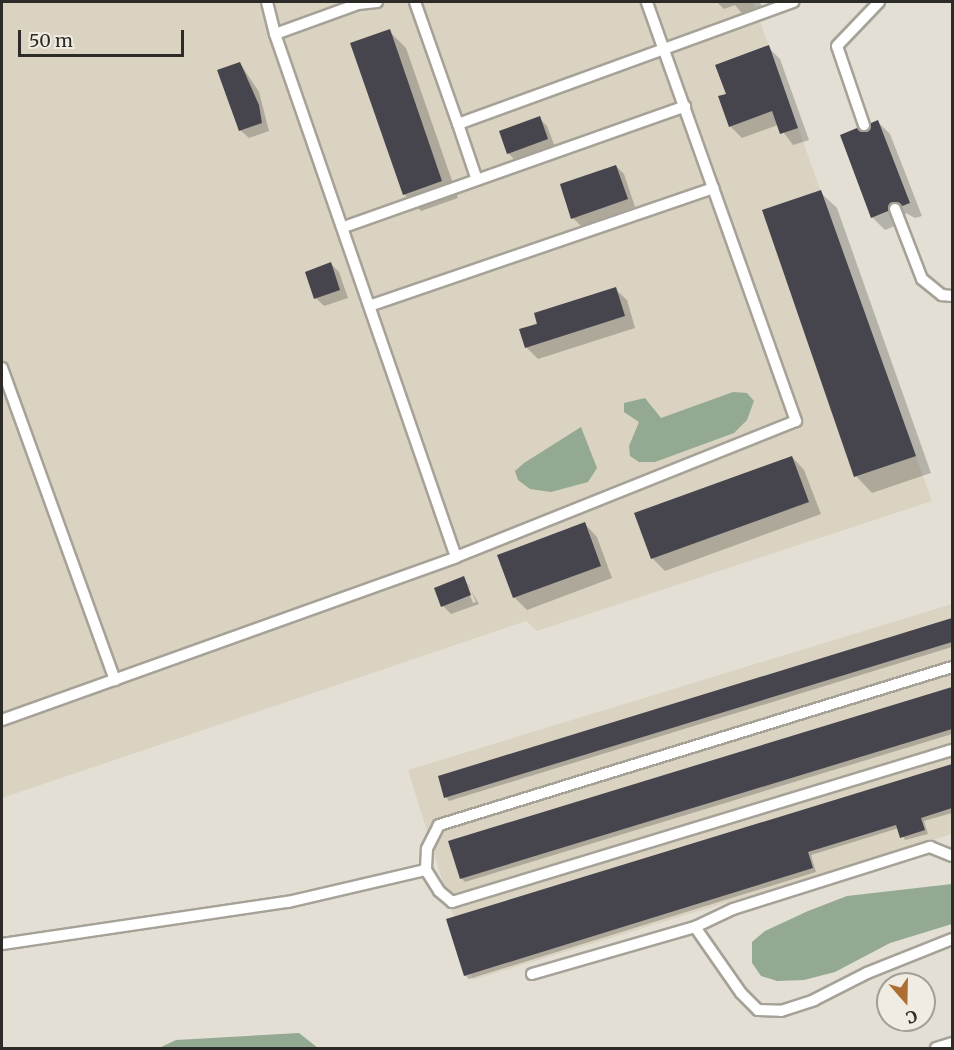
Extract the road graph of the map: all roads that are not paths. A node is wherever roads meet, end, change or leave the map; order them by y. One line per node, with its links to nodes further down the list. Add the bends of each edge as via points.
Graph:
1 (267, 2): 7 (lane)
2 (377, 2): 7 (lane, via 357,4)
3 (415, 2): 10 (lane)
4 (647, 2): 8 (lane)
5 (793, 2): 8 (lane)
6 (879, 2): 11 (lane, via 837,46)
7 (275, 34): 15 (lane)
8 (664, 49): 9 (lane); 10 (lane)
9 (685, 106): 12 (lane); 13 (lane)
10 (458, 124): 12 (lane)
11 (864, 125)
12 (477, 180): 15 (lane)
13 (714, 188): 17 (lane); 19 (lane, via 796,421)
14 (895, 209): 16 (lane, via 922,279 942,295)
15 (344, 227): 17 (lane)
16 (952, 296)
17 (372, 305): 19 (lane)
18 (2, 368): 21 (lane)
19 (456, 557): 21 (lane)
20 (952, 667): 25 (lane, via 439,825 427,849)
21 (115, 680): 22 (lane)
22 (2, 720)
23 (952, 750): 25 (lane, via 452,902 439,891)
24 (952, 856): 26 (lane, via 930,847 733,909)
25 (426, 870): 28 (lane, via 288,902)
26 (694, 927): 27 (lane, via 741,993 758,1010 781,1011 814,1000 867,973); 29 (lane)
27 (952, 939)
28 (2, 944)
29 (532, 974)
30 (952, 1043): 31 (lane)
31 (936, 1048)

